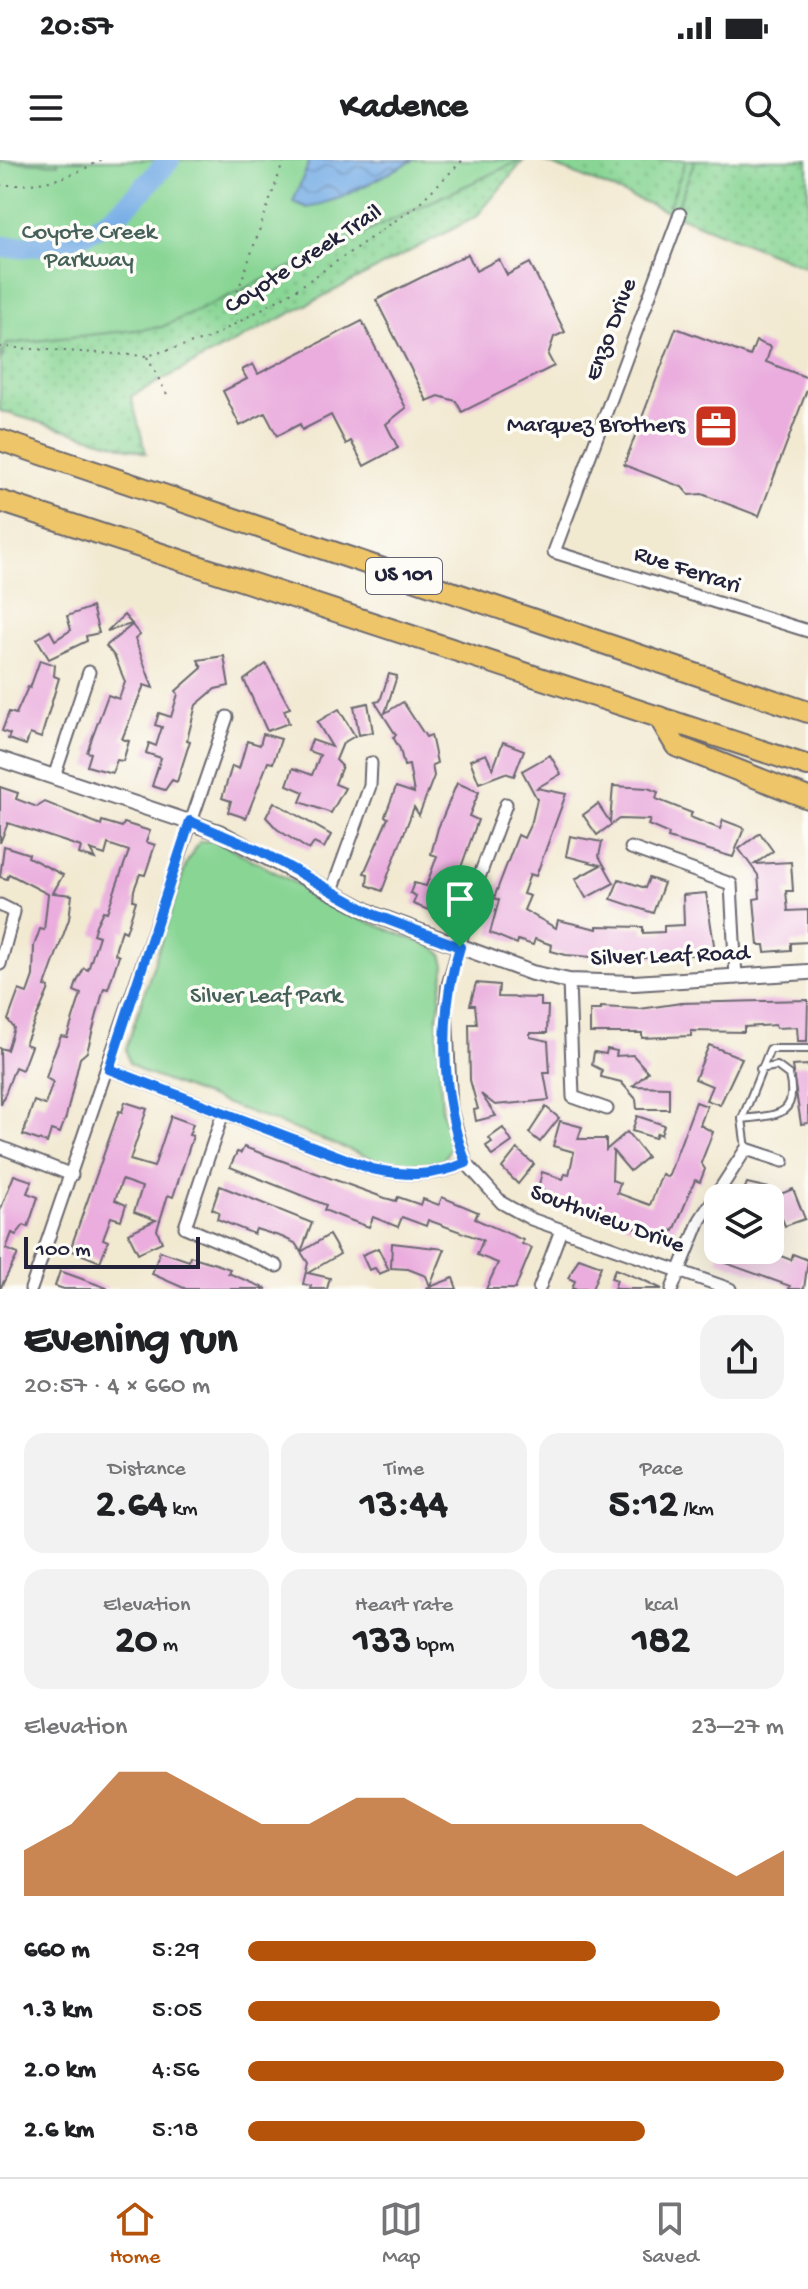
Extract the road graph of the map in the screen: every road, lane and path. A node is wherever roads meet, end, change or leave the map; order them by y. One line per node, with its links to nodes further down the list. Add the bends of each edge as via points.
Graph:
1 (101, 160): 4 (path, via 37,186)
2 (284, 160): 6 (path, via 233,305)
3 (463, 160): 6 (path, Coyote Creek Trail, via 415,207 294,291)
4 (0, 185)
5 (680, 214): 12 (street, Enzo Drive)
6 (237, 323): 8 (path, Coyote Creek Trail, via 210,338)
7 (0, 347): 8 (path, Coyote Creek Trail)
8 (147, 356): 9 (path)
9 (169, 398)
10 (0, 440): 15 (highway, US 101)
11 (0, 501): 17 (highway, US 101)
12 (554, 552): 13 (street, Rue Ferrari)
13 (808, 631)
14 (89, 672): 21 (street)
15 (808, 712)
16 (227, 717): 24 (street)
17 (659, 717): 20 (highway, US 101); 22 (highway, via 676,746)
18 (0, 759): 21 (street, Silver Leaf Road)
19 (371, 763): 26 (street, via 370,786)
20 (808, 766)
21 (54, 777): 24 (street, Silver Leaf Road)
22 (808, 798)
23 (506, 804): 28 (street, Southview Drive)
24 (190, 821): 26 (street, Silver Leaf Road, via 260,851); 34 (street)
25 (631, 848): 31 (street, via 731,884)
26 (331, 893): 28 (street, Silver Leaf Road)
27 (0, 905): 29 (street, via 14,912)
28 (460, 947): 32 (street, Silver Leaf Road); 42 (street, Southview Drive, via 446,1008 451,1109)
29 (0, 964)
30 (808, 972): 31 (street, Silver Leaf Road)
31 (736, 978): 32 (street, Silver Leaf Road)
32 (569, 981): 36 (street, via 573,1097)
33 (808, 1049): 35 (lane, via 770,1049)
34 (109, 1069): 37 (street); 43 (street)
35 (760, 1069): 38 (lane); 38 (lane, via 777,1066 789,1075 790,1105 780,1115)
36 (607, 1109)
37 (223, 1113): 42 (street, via 372,1169 406,1176 442,1174); 45 (street, via 185,1227)
38 (742, 1119): 40 (lane)
39 (0, 1147): 43 (street)
40 (746, 1149): 41 (street); 46 (street, via 700,1220)
41 (783, 1161)
42 (466, 1163): 44 (street, Southview Drive, via 502,1203)
43 (72, 1175): 47 (street)
44 (561, 1230): 46 (street, Southview Drive); 48 (street)
45 (277, 1266)
46 (681, 1269): 49 (street); 50 (street, Southview Drive)
47 (31, 1289)
48 (539, 1289)
49 (672, 1289)
50 (730, 1289)

